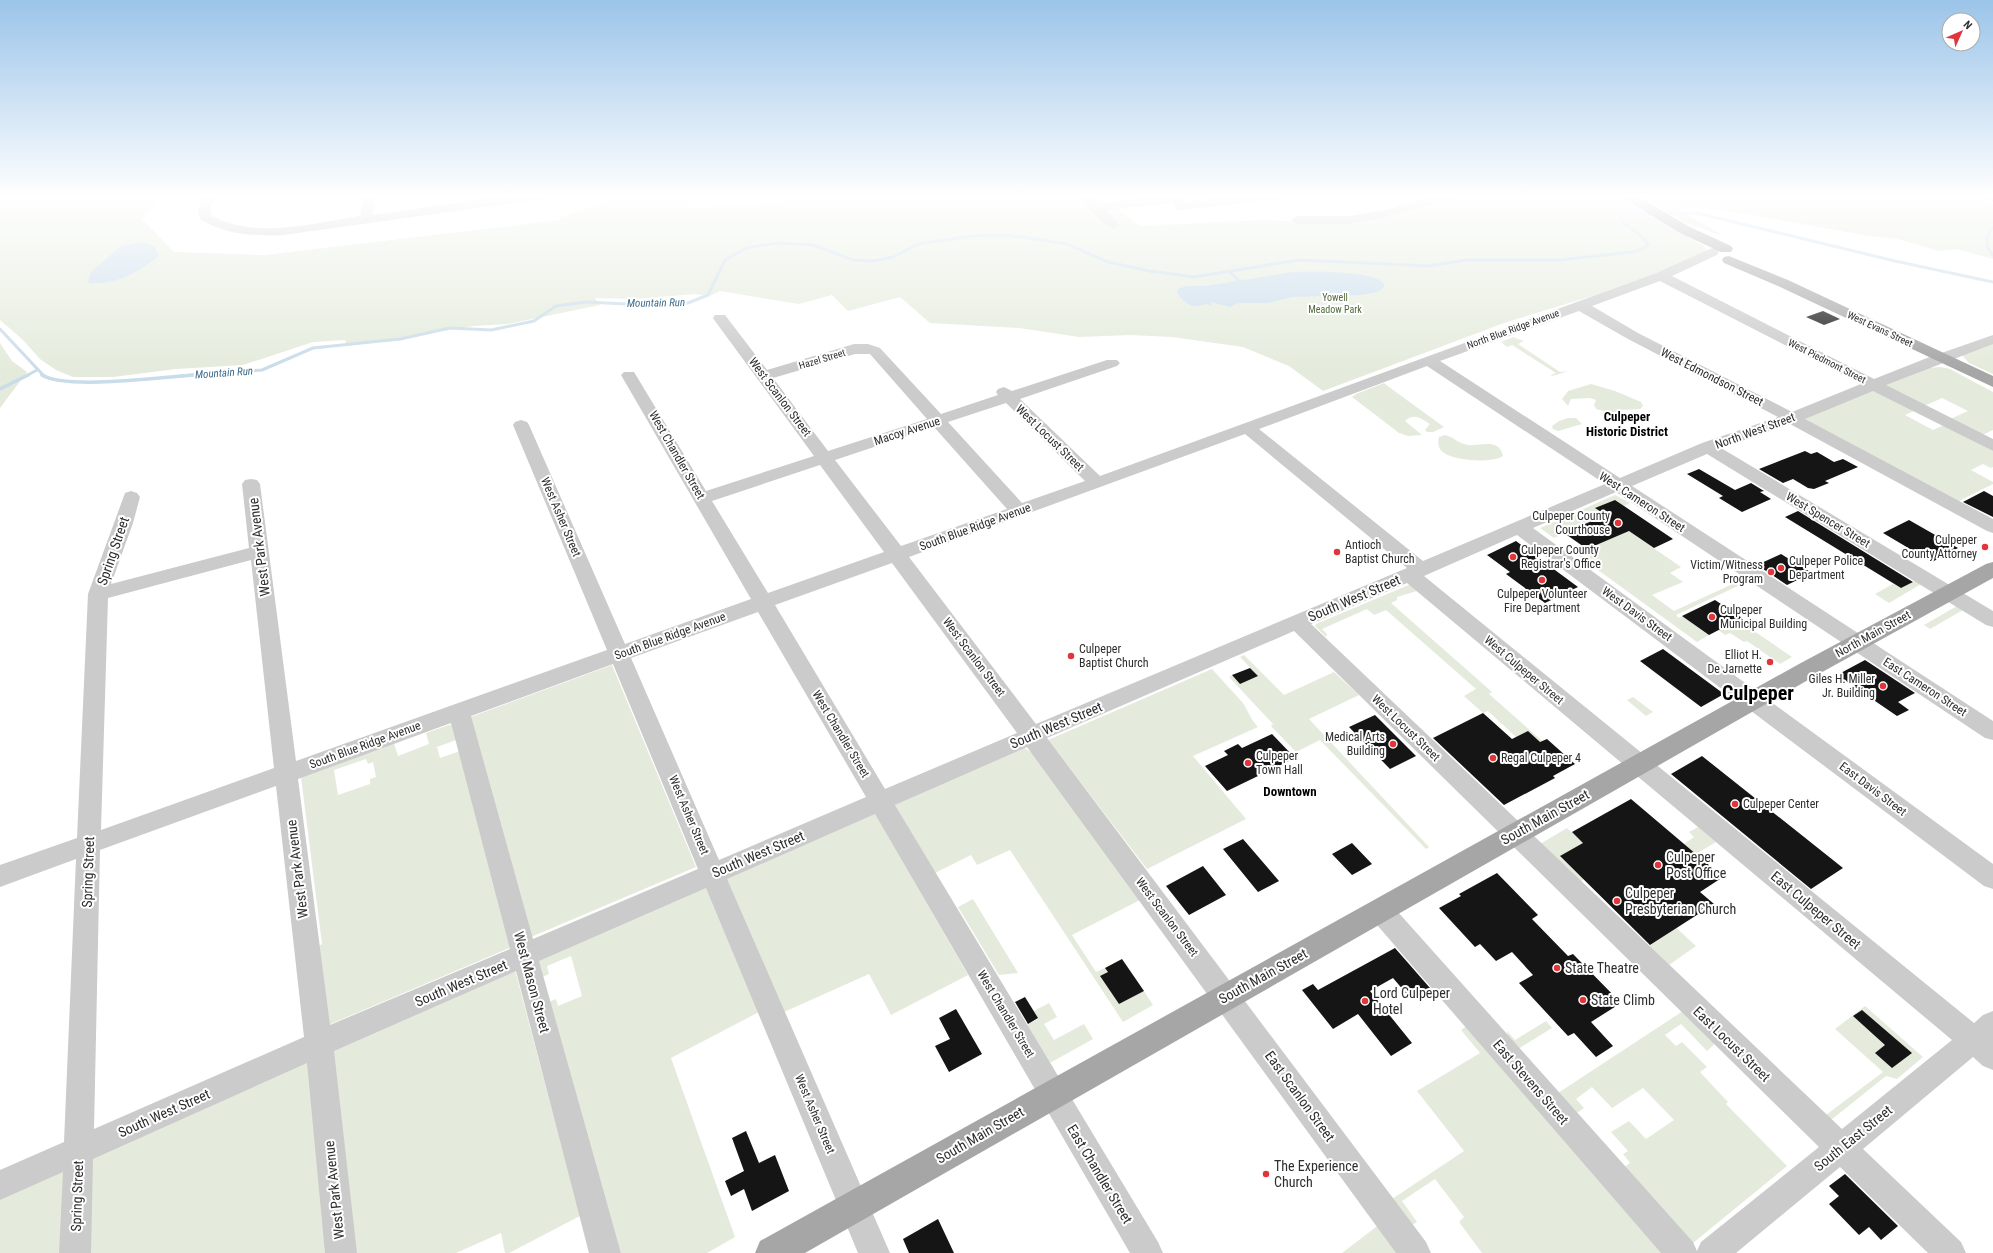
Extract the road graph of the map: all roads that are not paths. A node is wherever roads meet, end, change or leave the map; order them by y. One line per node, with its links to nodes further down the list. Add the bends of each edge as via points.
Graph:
1 (1723, 255): 2 (street, North Blue Ridge Avenue, via 1687,265); 6 (main road, West Evans Street)
2 (1661, 276): 3 (street, North Blue Ridge Avenue); 12 (street, West Piedmont Street)
3 (1580, 305): 7 (street, North Blue Ridge Avenue); 15 (street, West Edmondson Street)
4 (720, 318): 10 (street, West Scanlon Street)
5 (1993, 340): 6 (street, North West Street)
6 (1940, 357): 11 (main road, West Evans Street); 12 (street, North West Street)
7 (1428, 360): 13 (street, North Blue Ridge Avenue); 24 (street, West Cameron Street)
8 (1112, 363): 14 (street, Macoy Avenue)
9 (629, 375): 26 (street, West Chandler Street)
10 (764, 376): 16 (street, Hazel Street, via 854,349 868,349 880,355); 21 (street, West Scanlon Street)
11 (1993, 382)
12 (1872, 384): 15 (street, North West Street); 19 (street, West Piedmont Street)
13 (1339, 393): 18 (street, South Blue Ridge Avenue)
14 (1006, 395): 16 (street, Macoy Avenue); 22 (street, West Locust Street)
15 (1792, 418): 20 (street, North West Street); 28 (street, West Edmondson Street)
16 (938, 421): 21 (street, Macoy Avenue); 27 (street)
17 (521, 425): 40 (street, West Asher Street)
18 (1248, 428): 22 (street, South Blue Ridge Avenue); 33 (street, West Culpeper Street)
19 (1993, 446)
20 (1708, 448): 24 (street, North West Street); 34 (street, West Spencer Street)
21 (825, 458): 26 (street, Macoy Avenue); 31 (street, West Scanlon Street)
22 (1097, 483): 27 (street, South Blue Ridge Avenue)
23 (251, 484): 30 (street, West Park Avenue)
24 (1617, 486): 29 (street, North West Street); 39 (street, West Cameron Street)
25 (131, 497): 35 (street, Spring Street)
26 (702, 498): 36 (street, West Chandler Street)
27 (1019, 511): 31 (street, South Blue Ridge Avenue)
28 (1993, 527)
29 (1520, 528): 33 (street, South West Street); 41 (street, West Davis Street)
30 (260, 552): 35 (street); 46 (street, West Park Avenue)
31 (898, 556): 36 (street, South Blue Ridge Avenue); 44 (street, West Scanlon Street)
32 (1993, 569): 34 (main road, North Main Street)
33 (1416, 573): 38 (street, South West Street); 45 (street, West Culpeper Street)
34 (1948, 592): 37 (street, West Spencer Street); 39 (main road, North Main Street)
35 (98, 594): 49 (street, Spring Street)
36 (764, 603): 40 (street, South Blue Ridge Avenue); 47 (street, West Chandler Street)
37 (1993, 620)
38 (1297, 622): 44 (street, South West Street); 48 (street, West Locust Street)
39 (1857, 643): 41 (main road, North Main Street); 43 (street, East Cameron Street)
40 (620, 654): 42 (street, South Blue Ridge Avenue); 50 (street, West Asher Street)
41 (1754, 700): 45 (main road, South Main Street); 52 (street, East Davis Street)
42 (459, 712): 46 (street, South Blue Ridge Avenue); 54 (street, West Mason Street)
43 (1993, 732)
44 (1032, 735): 47 (street, South West Street); 55 (street, West Scanlon Street)
45 (1638, 765): 48 (main road, South Main Street); 56 (street, East Culpeper Street)
46 (286, 774): 49 (street, South Blue Ridge Avenue); 57 (street, West Park Avenue)
47 (880, 801): 50 (street, South West Street); 58 (street, West Chandler Street)
48 (1515, 834): 53 (main road, South Main Street); 59 (street, East Locust Street)
49 (89, 845): 51 (street, South Blue Ridge Avenue); 60 (street, Spring Street)
50 (713, 873): 54 (street, South West Street); 62 (street, West Asher Street)
51 (0, 876)
52 (1993, 878)
53 (1380, 910): 55 (main road, South Main Street); 70 (street, East Stevens Street)
54 (525, 956): 57 (street, South West Street); 65 (street, West Mason Street)
55 (1227, 997): 58 (main road, South Main Street); 69 (street, East Scanlon Street)
56 (1986, 1040): 59 (street, South East Street)
57 (319, 1044): 60 (street, South West Street); 64 (street, West Park Avenue)
58 (1053, 1094): 62 (main road, South Main Street); 68 (street, East Chandler Street)
59 (1841, 1148): 71 (street, South East Street); 72 (street, East Locust Street)
60 (78, 1151): 61 (street, South West Street); 63 (street, Spring Street)
61 (0, 1185)
62 (854, 1207): 66 (main road, South Main Street); 67 (street, West Asher Street)
63 (75, 1253)
64 (341, 1253)
65 (605, 1253)
66 (772, 1253)
67 (874, 1253)
68 (1147, 1253)
69 (1415, 1253)
70 (1682, 1253)
71 (1712, 1253)
72 (1950, 1253)

